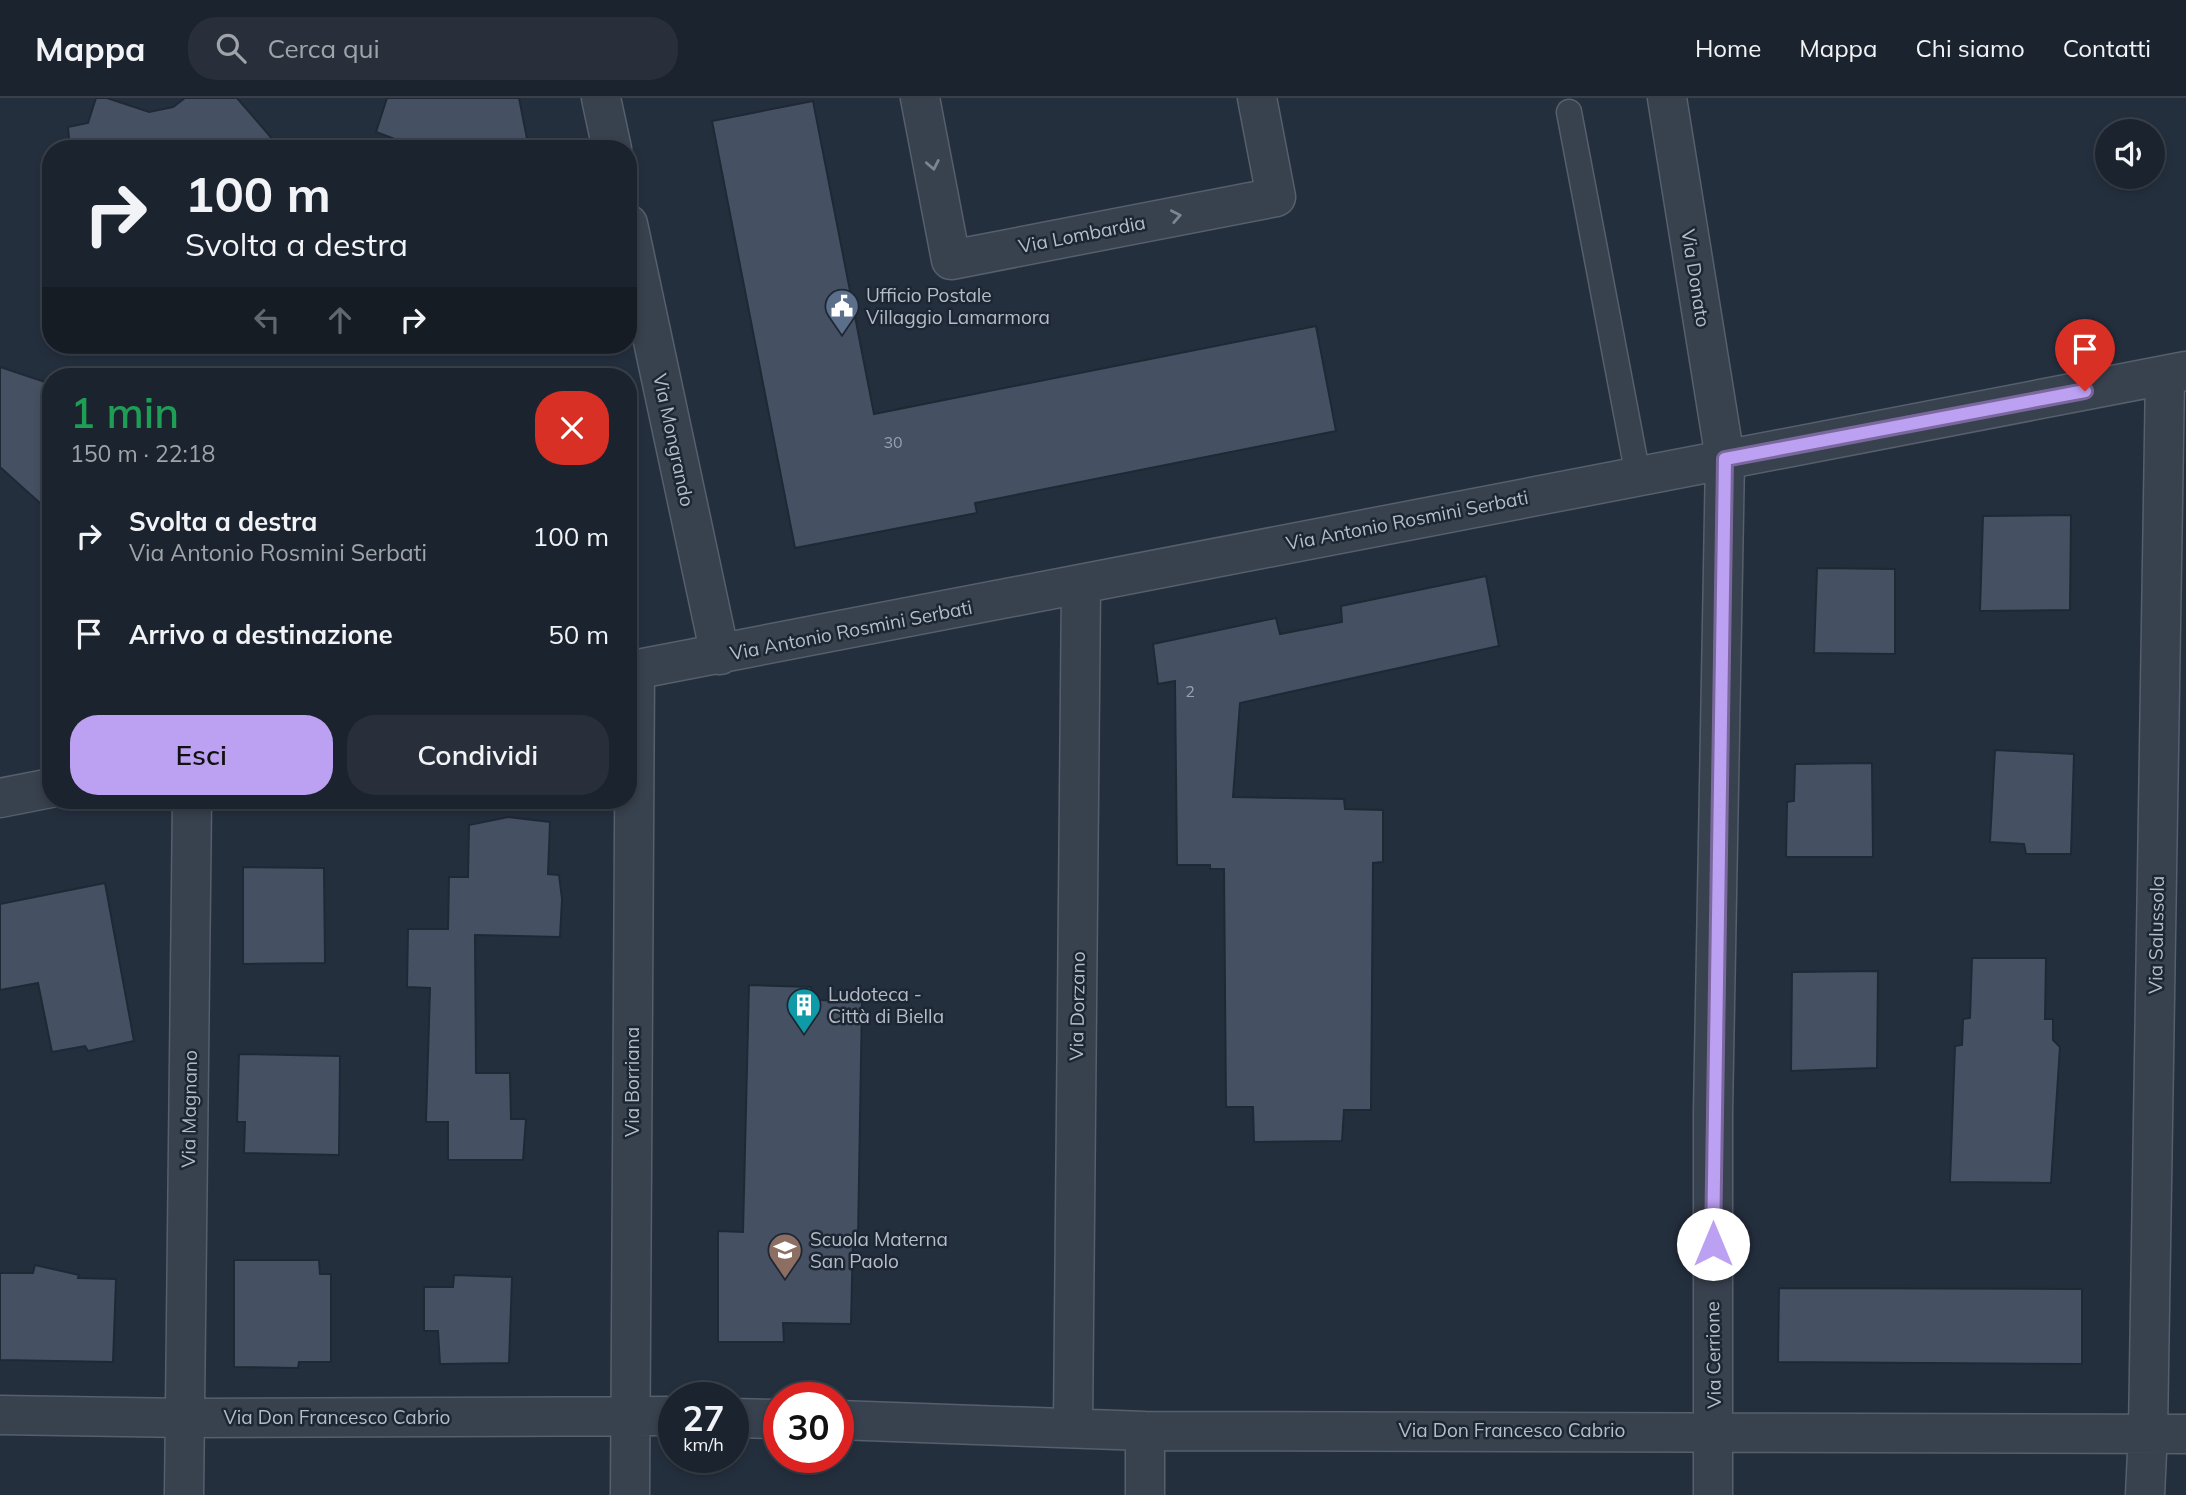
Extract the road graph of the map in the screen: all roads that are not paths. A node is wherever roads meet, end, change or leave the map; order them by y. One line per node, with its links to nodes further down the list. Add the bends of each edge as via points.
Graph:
1 (601, 98): 6 (street)
2 (920, 98): 3 (street, Via Lombardia, one-way to 3, via 951,260 1276,197)
3 (1257, 98)
4 (1667, 98): 9 (street, Via Donato)
5 (1569, 112): 10 (lane)
6 (610, 140)
7 (637, 266): 12 (street, Via Mongrando)
8 (2176, 373): 9 (street, Via Antonio Rosmini Serbati); 26 (street, Via Salussola)
9 (1725, 459): 10 (street, Via Antonio Rosmini Serbati); 25 (street, Via Cerrione, via 1713,1113)
10 (1638, 476): 11 (street, Via Antonio Rosmini Serbati)
11 (1081, 586): 12 (street, Via Antonio Rosmini Serbati); 23 (street, Via Dorzano)
12 (720, 655): 13 (street, Via Antonio Rosmini Serbati)
13 (637, 669)
14 (42, 790): 15 (street)
15 (0, 798)
16 (192, 809): 21 (street, Via Magnano)
17 (632, 809): 19 (street, Via Borriana)
18 (0, 1415): 21 (street, Via Don Francesco Cabrio)
19 (630, 1415): 20 (street, Via Don Francesco Cabrio); 21 (street, Via Don Francesco Cabrio); 29 (street, Via Borriana)
20 (658, 1416)
21 (186, 1418): 28 (street, Via Magnano)
22 (854, 1420): 23 (street, Via Don Francesco Cabrio)
23 (1073, 1426): 24 (street, Via Don Francesco Cabrio)
24 (1145, 1431): 25 (street, Via Don Francesco Cabrio); 30 (street)
25 (1714, 1431): 26 (street, Via Don Francesco Cabrio); 31 (street, Via Cerrione)
26 (2148, 1432): 27 (street, Via Don Francesco Cabrio); 32 (street, Via Salussola)
27 (2186, 1434)
28 (184, 1495)
29 (630, 1495)
30 (1145, 1495)
31 (1713, 1495)
32 (2145, 1495)

